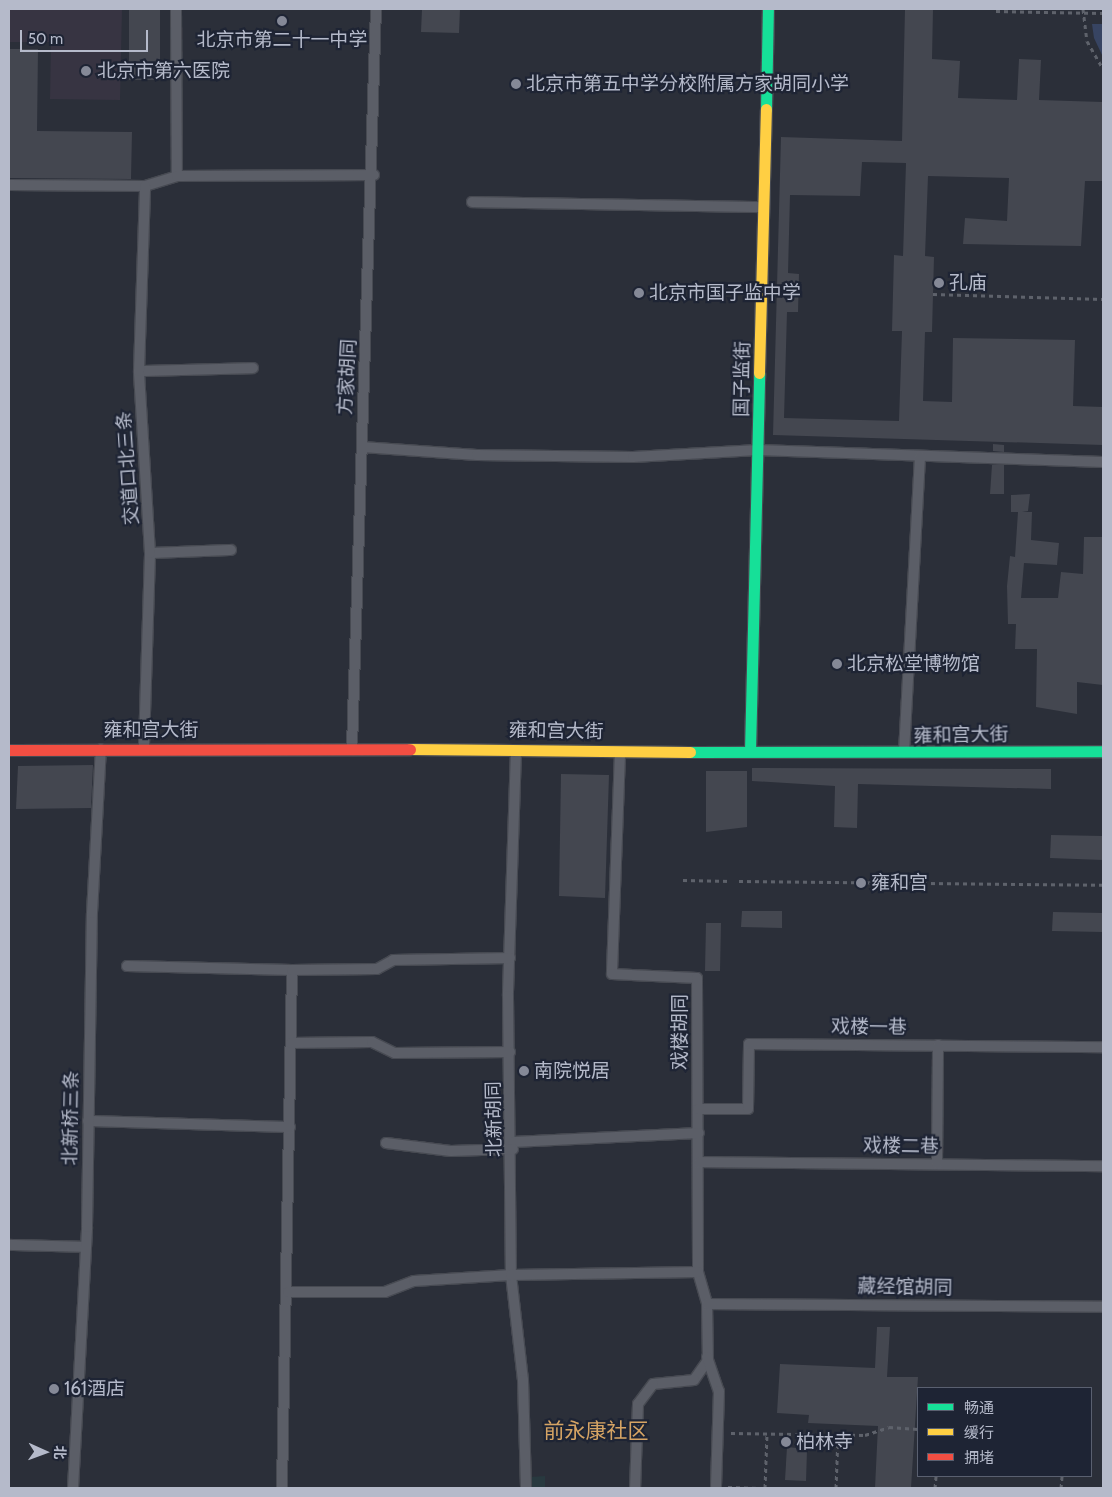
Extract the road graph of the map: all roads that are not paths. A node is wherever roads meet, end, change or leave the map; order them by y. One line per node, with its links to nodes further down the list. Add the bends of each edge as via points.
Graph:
1 (176, 9): 5 (lane)
2 (376, 9): 4 (lane, 方家胡同)
3 (768, 9): 9 (main road, 国子监街)
4 (374, 175): 5 (lane); 12 (lane, 方家胡同)
5 (177, 176): 7 (lane)
6 (9, 185): 7 (lane)
7 (145, 186): 11 (lane, 交道口北三条)
8 (472, 202): 9 (lane)
9 (764, 207): 13 (main road, 国子监街)
10 (253, 368): 11 (lane)
11 (139, 370): 17 (lane, 交道口北三条)
12 (362, 447): 13 (lane, via 477,455 633,457); 19 (lane, 方家胡同)
13 (758, 450): 14 (lane); 24 (main road, 国子监街)
14 (920, 456): 15 (lane); 26 (lane)
15 (1103, 462)
16 (231, 550): 17 (lane)
17 (150, 553): 18 (lane, 交道口北三条)
18 (144, 747): 19 (main road, 雍和宫大街); 20 (main road, 雍和宫大街)
19 (352, 747): 21 (main road, 雍和宫大街)
20 (101, 748): 22 (main road, 雍和宫大街); 35 (lane, 北新桥三条)
21 (516, 748): 23 (main road, 雍和宫大街); 27 (lane, 北新胡同)
22 (9, 750)
23 (620, 750): 24 (main road, 雍和宫大街); 34 (lane, 戏楼胡同, via 612,974 697,978)
24 (750, 751): 26 (main road, 雍和宫大街)
25 (1103, 751): 26 (main road, 雍和宫大街)
26 (904, 753)
27 (510, 958): 29 (lane, via 393,960 377,969); 33 (lane, 北新胡同)
28 (127, 966): 29 (lane)
29 (292, 970): 30 (lane)
30 (291, 1043): 33 (lane, via 372,1042 395,1053); 36 (lane)
31 (938, 1046): 32 (lane, 戏楼一巷); 34 (lane, 戏楼一巷, via 749,1044 748,1110); 41 (lane)
32 (1103, 1047)
33 (510, 1052): 39 (lane, 北新胡同)
34 (698, 1109): 37 (lane, 戏楼胡同)
35 (88, 1121): 36 (lane); 44 (lane, 北新桥三条)
36 (290, 1126): 47 (lane)
37 (699, 1133): 39 (lane); 40 (lane, 戏楼胡同)
38 (386, 1142): 39 (lane, via 451,1151)
39 (512, 1146): 46 (lane, 北新胡同)
40 (698, 1162): 41 (lane, 戏楼二巷); 45 (lane, 戏楼胡同)
41 (938, 1164): 42 (lane, 戏楼二巷)
42 (1103, 1166)
43 (9, 1245): 44 (lane)
44 (86, 1247): 52 (lane, 北新桥三条)
45 (698, 1272): 46 (lane); 48 (lane, 戏楼胡同)
46 (511, 1275): 47 (lane, via 414,1281 384,1292); 54 (lane, 北新胡同, via 523,1380)
47 (288, 1292): 53 (lane)
48 (707, 1304): 49 (lane, 藏经馆胡同); 50 (lane, 戏楼胡同)
49 (1103, 1307)
50 (707, 1357): 51 (lane, via 719,1391); 55 (lane, via 694,1380 653,1384 638,1404)
51 (716, 1486)
52 (73, 1488)
53 (282, 1488)
54 (526, 1488)
55 (635, 1488)

